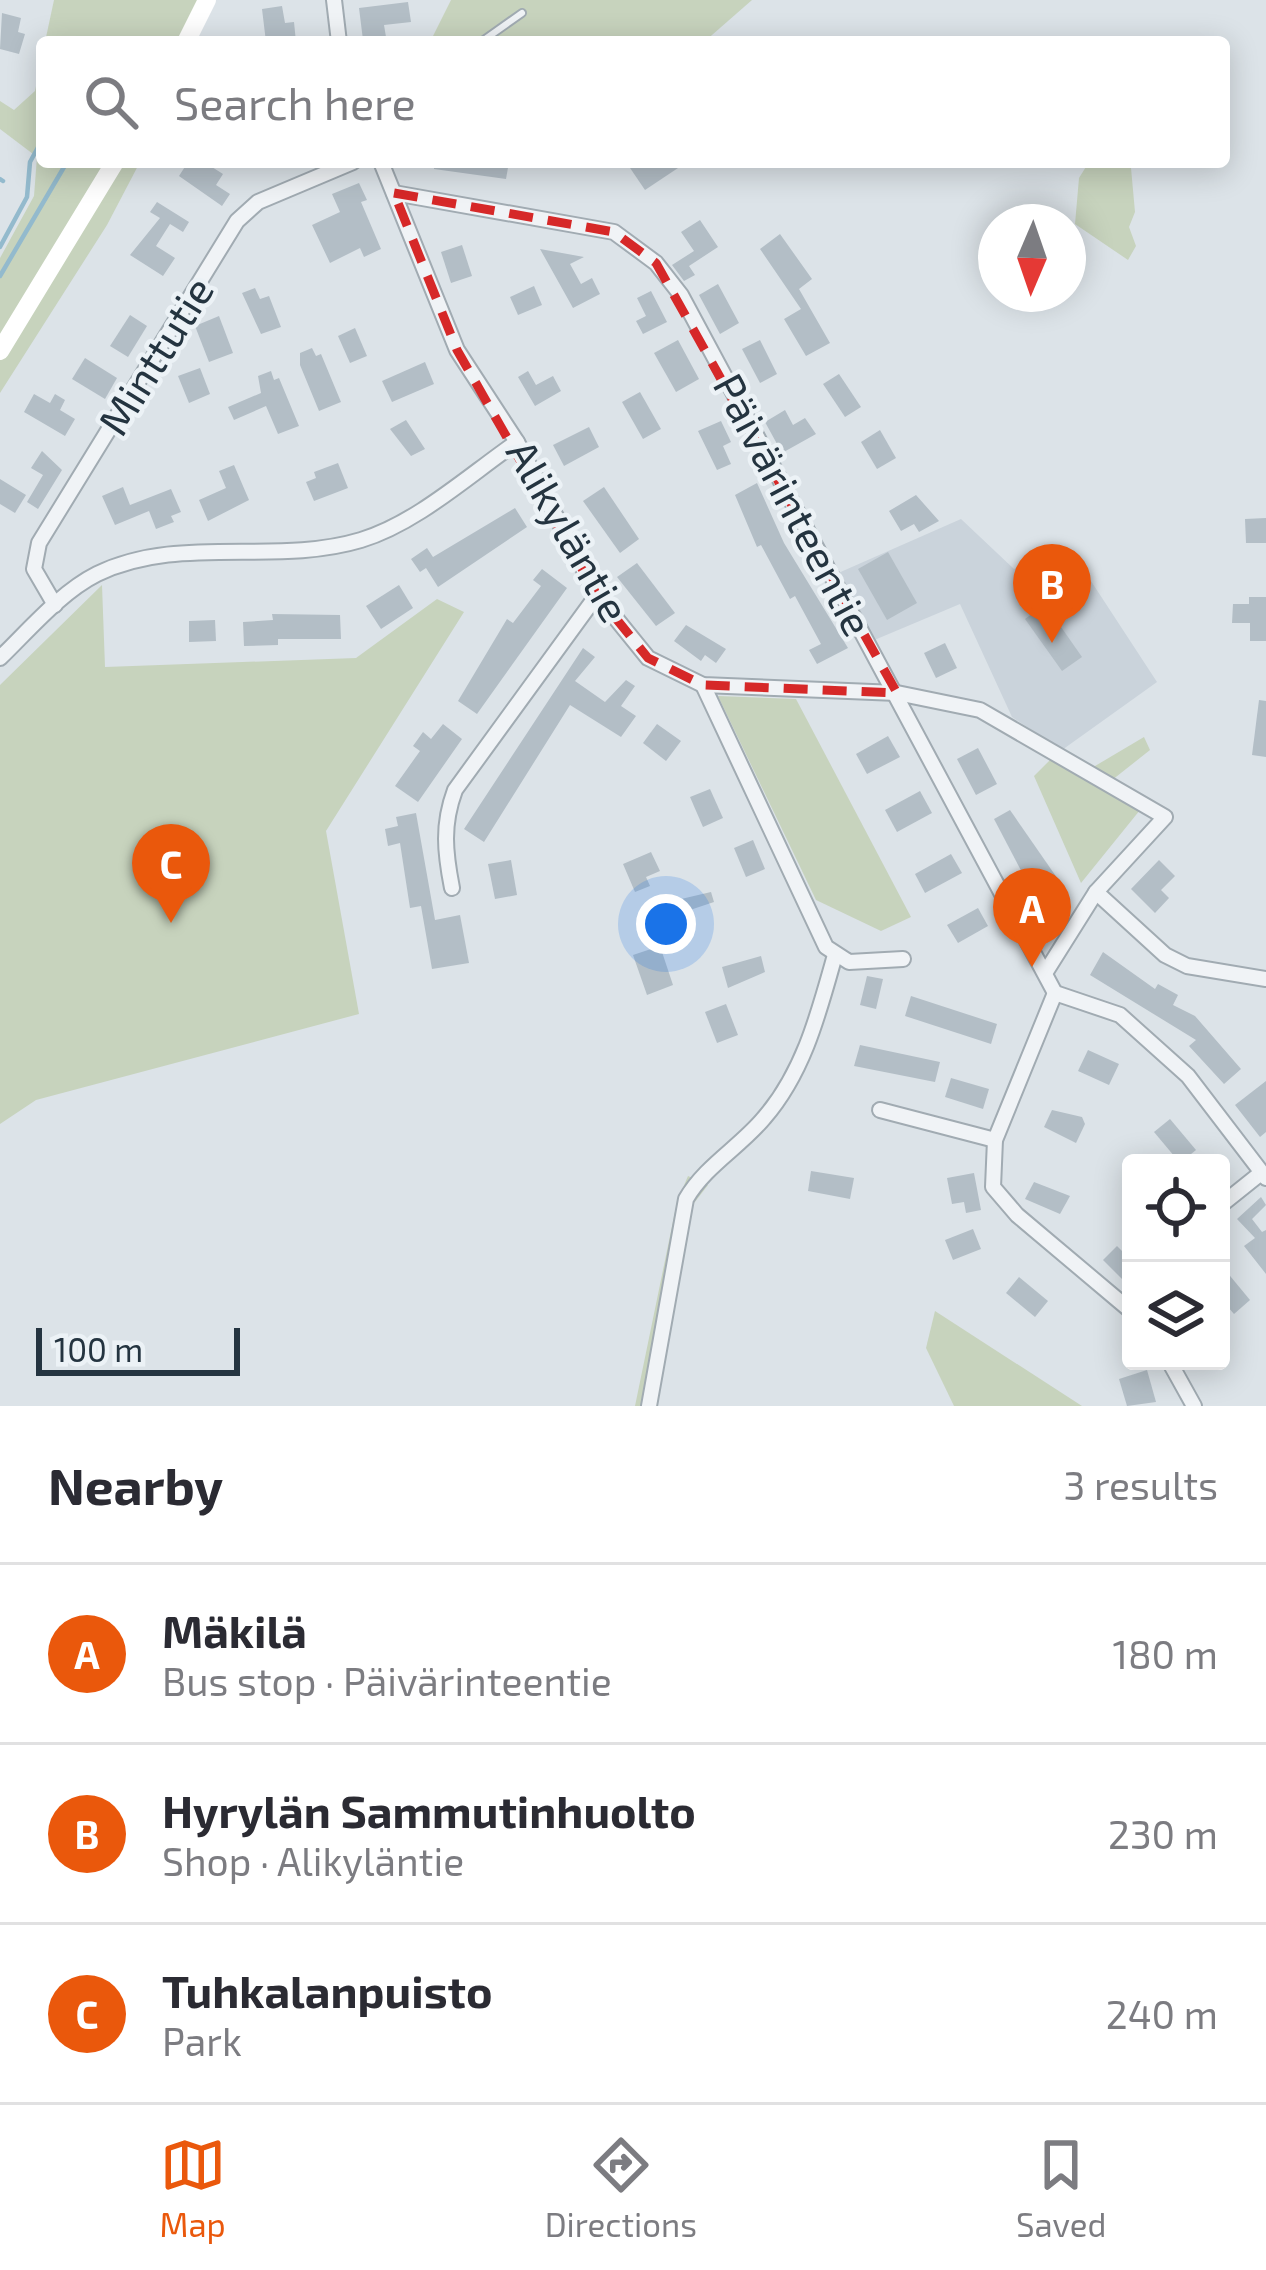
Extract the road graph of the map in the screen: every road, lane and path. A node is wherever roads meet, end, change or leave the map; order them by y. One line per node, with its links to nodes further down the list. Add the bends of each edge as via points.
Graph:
1 (207, 0): 4 (main road)
2 (334, 0): 5 (street)
3 (522, 14): 6 (lane)
4 (189, 36)
5 (338, 36)
6 (490, 36)
7 (111, 168): 11 (main road)
8 (339, 168): 14 (street, Minttutie, via 258,202 237,221 39,543 34,569)
9 (383, 168): 10 (street, Alikyläntie)
10 (394, 194): 12 (street, Alikyläntie, via 457,350); 17 (street, Päivärinteentie, via 614,232 656,263 681,295)
11 (0, 350)
12 (517, 442): 13 (street, Alikyläntie); 14 (street, via 361,540 130,560)
13 (597, 595): 16 (street, Alikyläntie, via 648,658); 18 (street, via 455,790 444,845)
14 (55, 604): 15 (street)
15 (0, 658)
16 (703, 686): 17 (street, Alikyläntie); 20 (street)
17 (897, 693): 19 (street, Alikyläntie, via 980,710 1165,817); 22 (street, Päivärinteentie)
18 (452, 888)
19 (1096, 892): 22 (street); 23 (street, via 1187,966)
20 (835, 955): 21 (street, via 849,962); 31 (street, via 811,1041 765,1117 686,1199)
21 (903, 959)
22 (1047, 970): 24 (street, Päivärinteentie)
23 (1266, 979)
24 (1055, 993): 26 (street); 27 (street, via 1120,1015 1188,1076)
25 (880, 1110): 26 (street)
26 (994, 1140): 29 (street, via 993,1187)
27 (1263, 1176): 28 (street)
28 (1230, 1199)
29 (1122, 1303)
30 (1174, 1370): 32 (street)
31 (649, 1406)
32 (1194, 1406)

